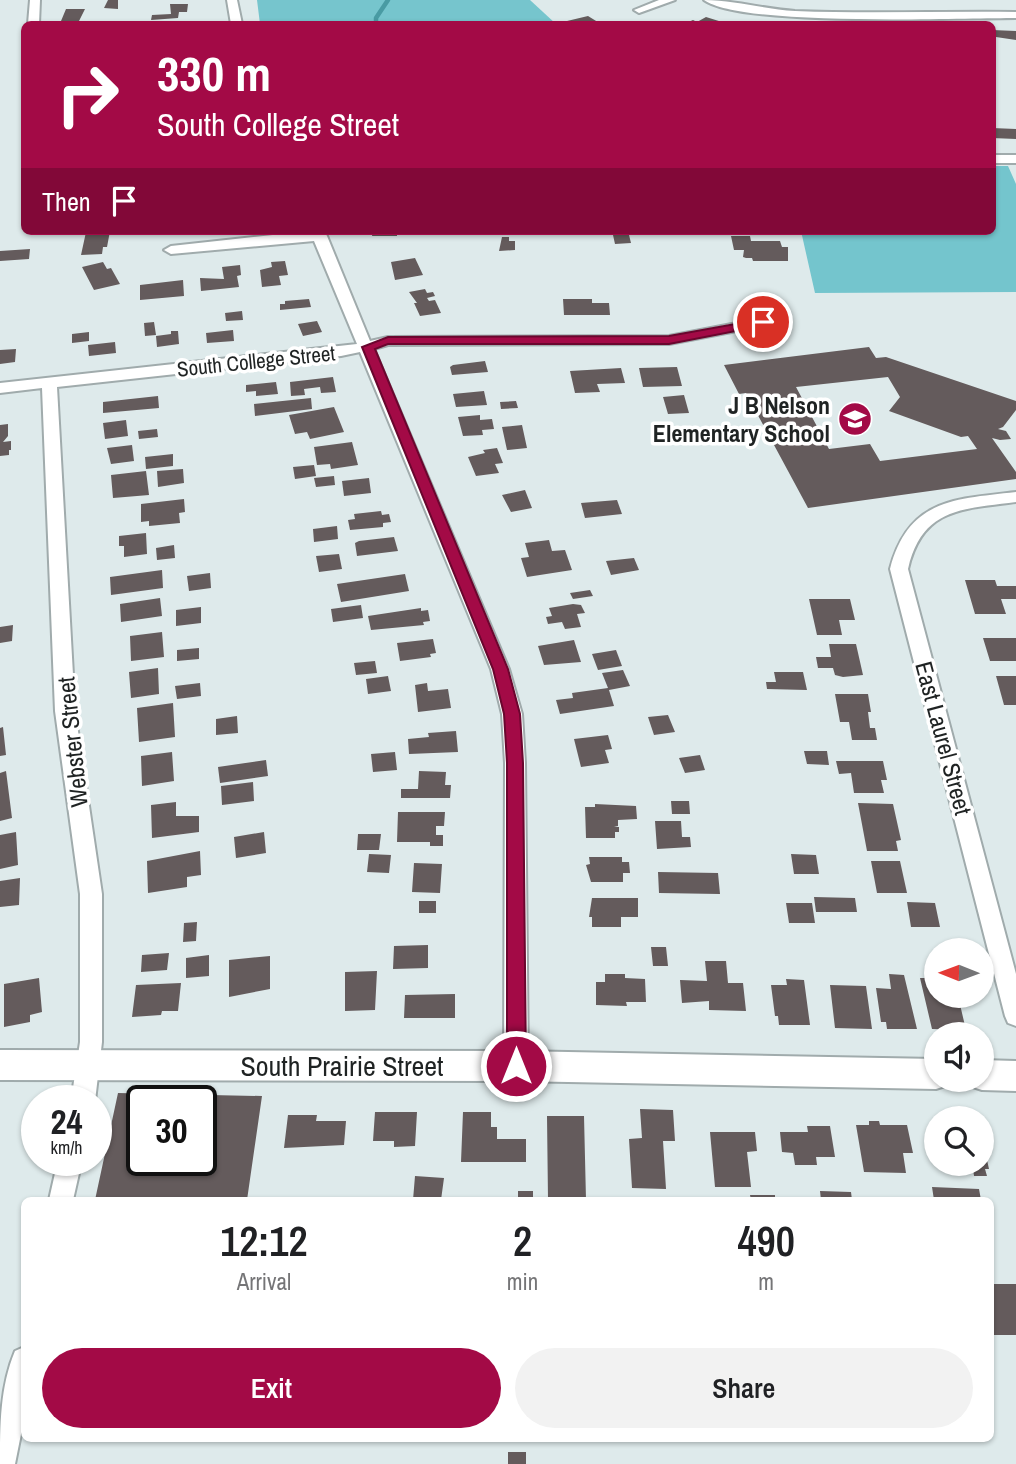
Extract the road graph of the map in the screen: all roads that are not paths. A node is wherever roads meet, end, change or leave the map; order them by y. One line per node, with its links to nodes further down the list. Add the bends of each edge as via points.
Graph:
1 (36, 0): 9 (street)
2 (232, 0): 10 (street)
3 (670, 0): 6 (street)
4 (709, 0): 7 (street, via 769,12)
5 (898, 0): 7 (street)
6 (639, 10)
7 (903, 14): 8 (street)
8 (1016, 15)
9 (34, 21)
10 (236, 21)
11 (996, 159): 12 (street)
12 (1016, 159)
13 (309, 235): 15 (street)
14 (318, 235): 17 (street)
15 (171, 250)
16 (763, 322): 17 (street, South College Street, via 669,340 388,341)
17 (368, 347): 18 (street, South College Street); 24 (street, via 500,669 512,714)
18 (49, 383): 19 (street, South College Street); 23 (street, Webster Street, via 65,711 91,894)
19 (0, 388)
20 (1016, 497): 21 (street, East Laurel Street, via 975,502 924,520 902,548 899,569)
21 (1016, 1016)
22 (0, 1065): 23 (street, South Prairie Street)
23 (88, 1066): 24 (street, South Prairie Street); 28 (street, Webster Street)
24 (516, 1066): 25 (street, South Prairie Street)
25 (924, 1074)
26 (994, 1075): 27 (street)
27 (1016, 1076)
28 (85, 1085)
29 (66, 1176): 30 (street)
30 (62, 1197)
31 (21, 1374): 32 (street)
32 (1, 1464)

